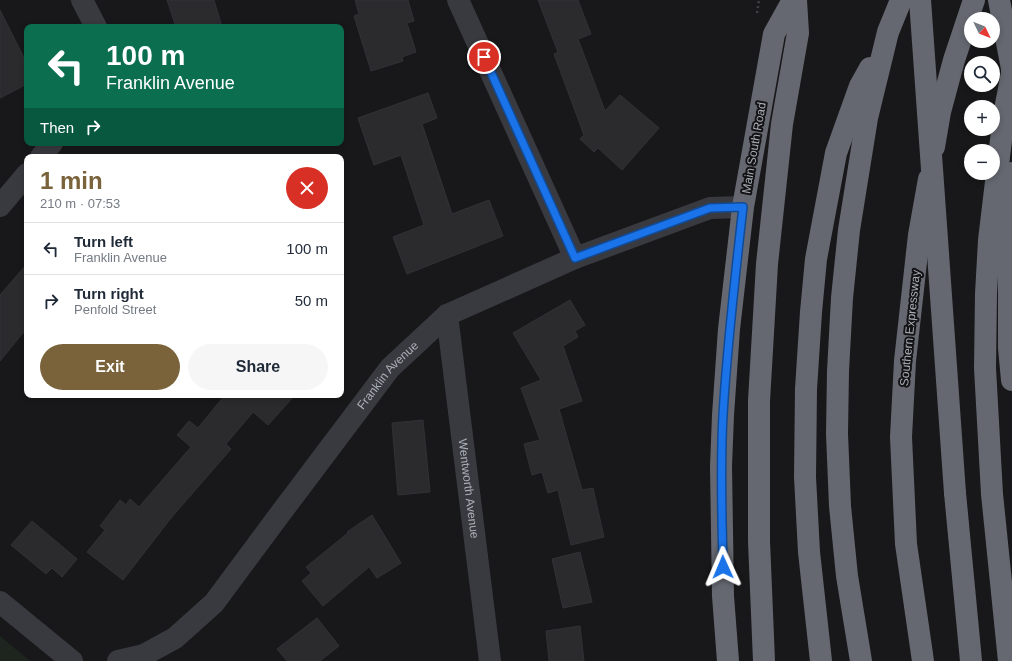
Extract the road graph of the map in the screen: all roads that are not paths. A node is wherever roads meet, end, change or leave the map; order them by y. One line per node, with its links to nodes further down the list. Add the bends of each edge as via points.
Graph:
1 (82, 0): 8 (street)
2 (458, 0): 18 (street)
3 (795, 0): 17 (highway, Main South Road, via 774,34); 26 (highway, via 798,34 782,124 767,264 759,401 759,541)
4 (901, 0): 9 (highway)
5 (920, 0): 30 (highway, bridge, via 955,493)
6 (974, 0): 29 (highway, Southern Expressway, via 940,112 919,235 905,361 901,437 906,544)
7 (999, 0): 10 (highway)
8 (94, 24)
9 (888, 32): 27 (highway, via 860,86 836,153 816,259 806,389 805,477 809,552); 28 (highway, via 867,118 849,230 838,371 840,506 847,576)
10 (1012, 69)
11 (1012, 73): 31 (highway, via 1004,115 989,240 985,368 992,494)
12 (49, 146): 13 (street)
13 (43, 154)
14 (1012, 164): 20 (highway, via 1009,206 1009,348)
15 (24, 178): 16 (street)
16 (0, 206)
17 (743, 207): 18 (street, Franklin Avenue, via 710,208); 25 (highway, Main South Road, via 729,329 721,466 723,596)
18 (575, 258): 19 (street, Franklin Avenue)
19 (447, 315): 23 (street, Franklin Avenue, via 390,368 214,603 175,638 144,655); 24 (street, Wentworth Avenue)
20 (1012, 380)
21 (0, 602): 22 (street)
22 (72, 661)
23 (118, 661)
24 (490, 661)
25 (728, 661)
26 (764, 661)
27 (821, 661)
28 (861, 661)
29 (923, 661)
30 (971, 661)
31 (1009, 661)

